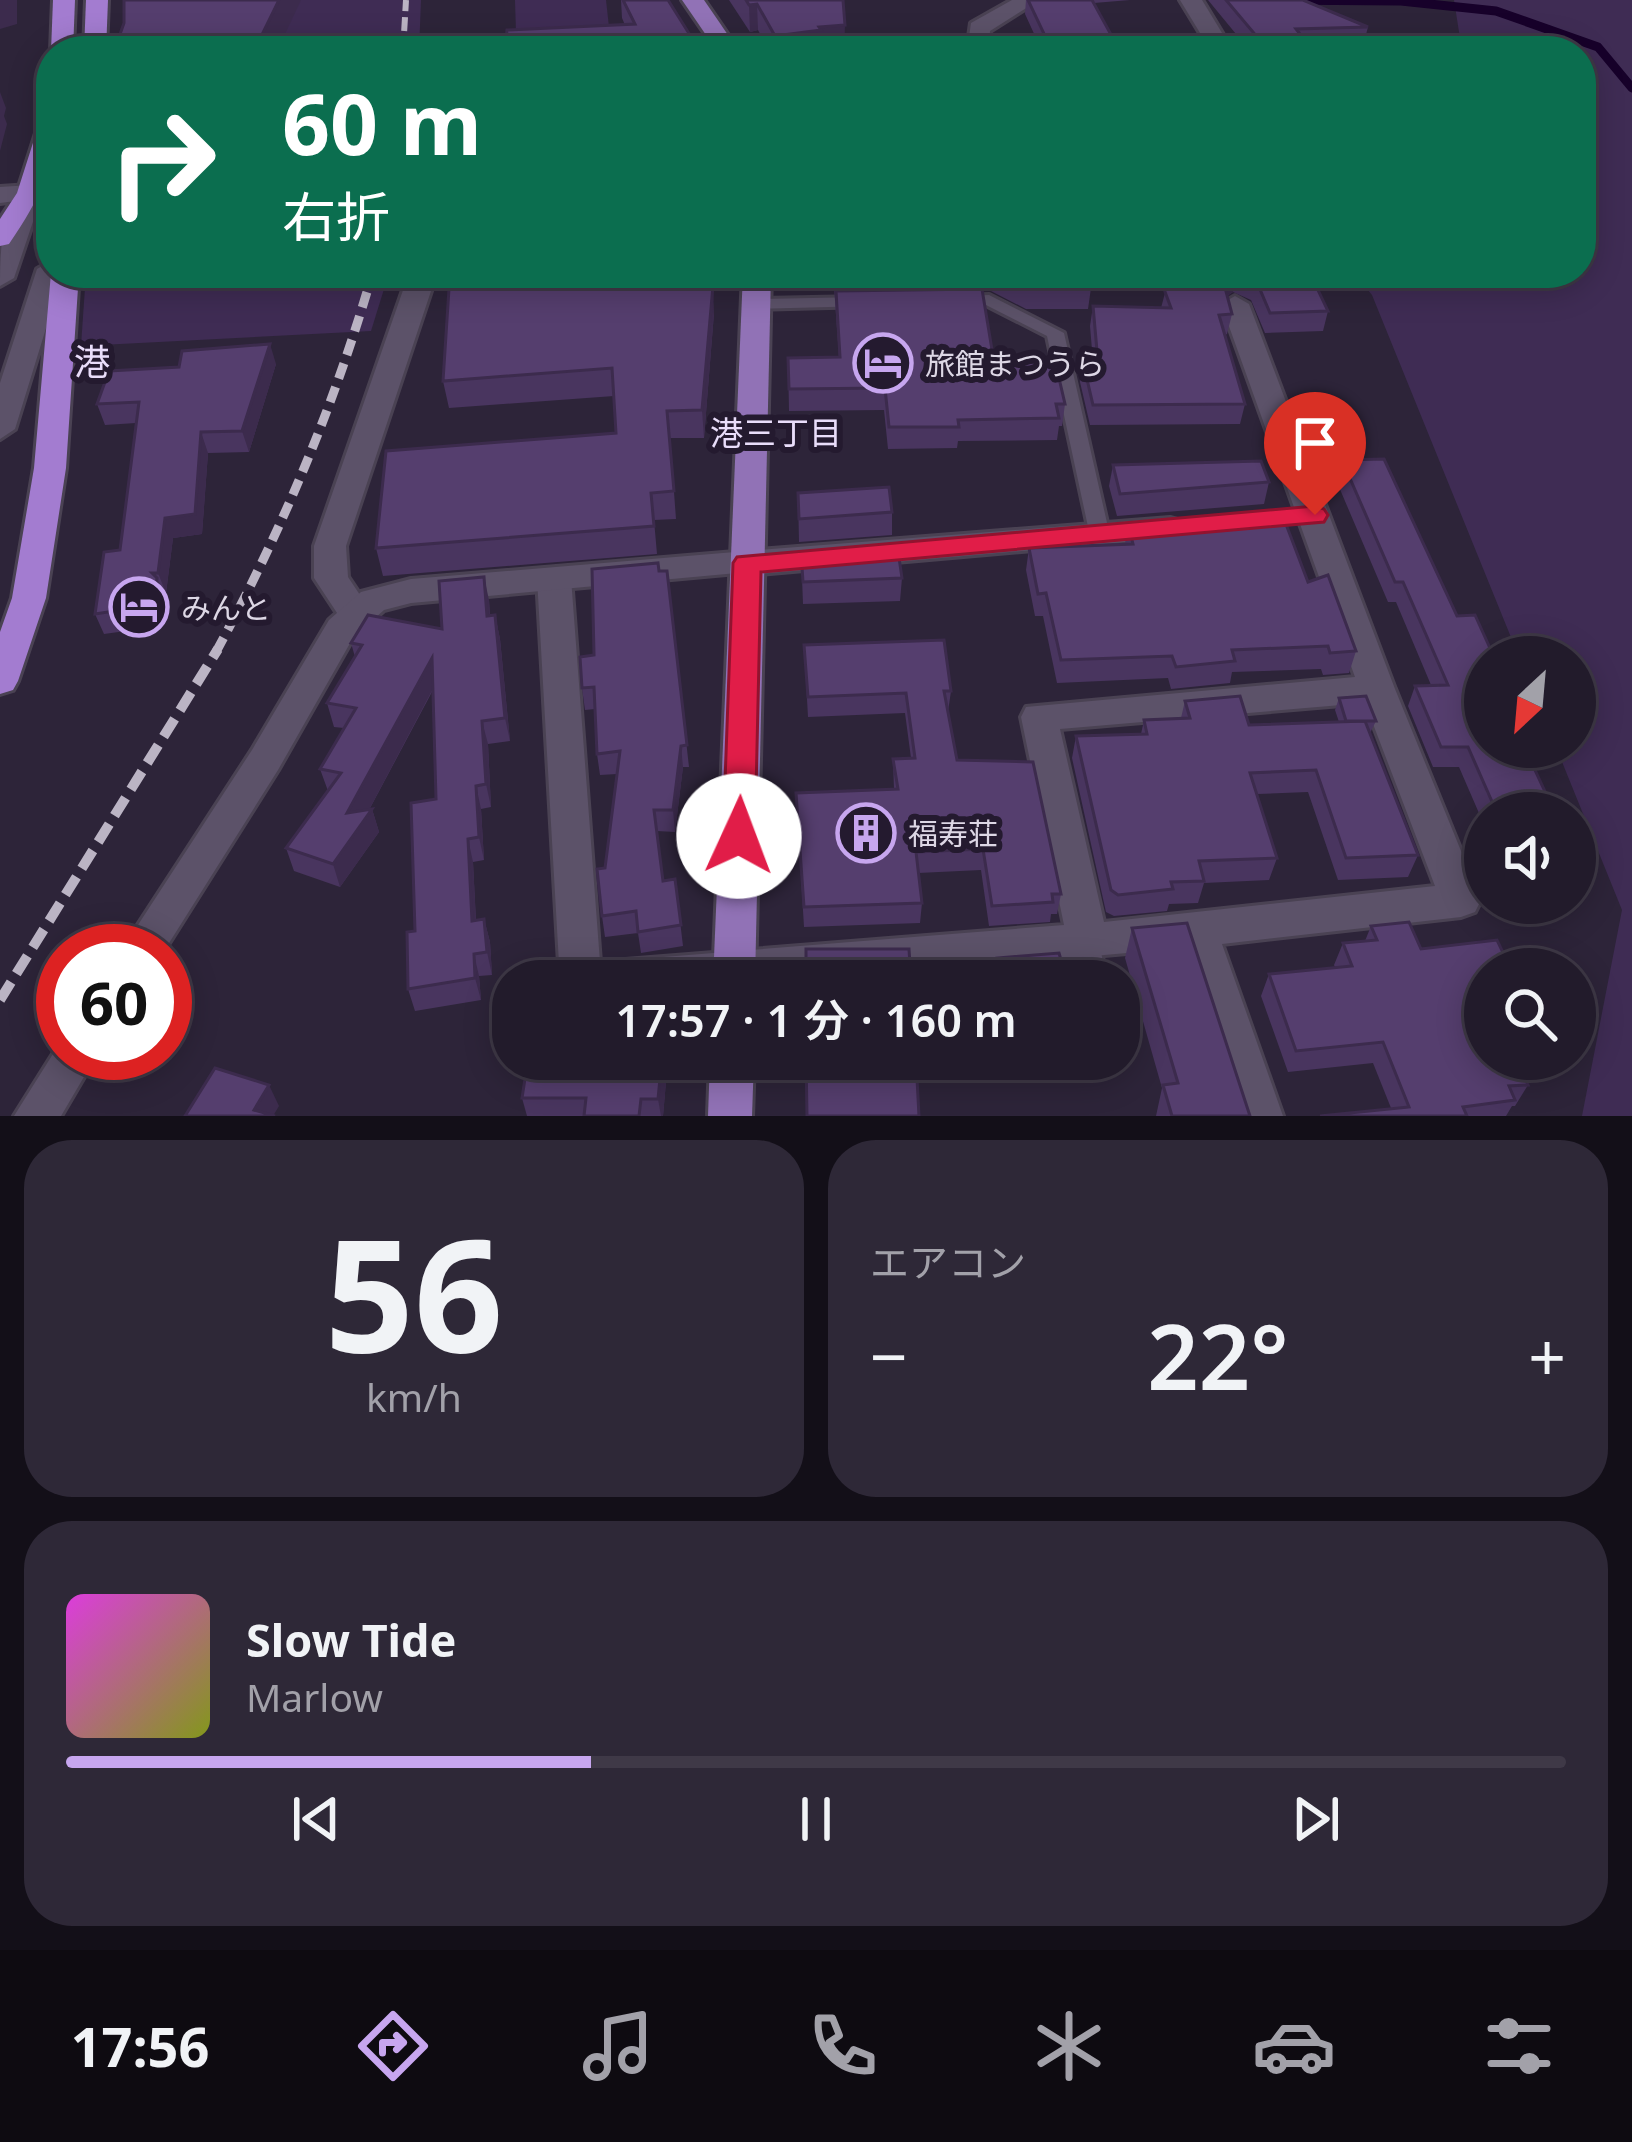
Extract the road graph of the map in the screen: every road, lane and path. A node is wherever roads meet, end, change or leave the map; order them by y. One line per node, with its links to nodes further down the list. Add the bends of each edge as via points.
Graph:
1 (64, 0): 6 (highway)
2 (97, 0): 7 (highway)
3 (693, 0): 8 (main road)
4 (1028, 0): 9 (street, via 979,28)
5 (1191, 0): 10 (street)
6 (63, 36)
7 (96, 36)
8 (718, 36)
9 (979, 36)
10 (1213, 36)
11 (36, 173): 12 (highway)
12 (30, 193): 13 (street); 14 (highway); 15 (street)
13 (0, 195)
14 (0, 238)
15 (0, 278)
16 (45, 288): 23 (street)
17 (63, 288): 31 (highway, via 50,468 29,598)
18 (418, 288): 30 (street, via 330,546 331,578)
19 (757, 288): 21 (lane); 28 (main road)
20 (943, 301): 27 (lane, via 989,300 1055,333)
21 (873, 302)
22 (1235, 304): 24 (street)
23 (0, 428)
24 (1315, 515): 25 (street); 32 (street)
25 (1272, 520)
26 (1207, 526): 27 (street)
27 (1100, 536): 28 (street)
28 (747, 563): 29 (street); 36 (main road)
29 (554, 578): 30 (street, via 411,591); 35 (street)
30 (355, 613): 33 (street)
31 (0, 681)
32 (1377, 689): 34 (street, via 1460,900); 37 (street, via 1039,717)
33 (159, 924)
34 (1196, 928): 38 (street); 43 (street)
35 (579, 960)
36 (735, 960)
37 (1091, 960)
38 (1094, 960)
39 (59, 1080): 41 (street)
40 (731, 1080): 42 (main road)
41 (36, 1116)
42 (730, 1116)
43 (1261, 1116)

